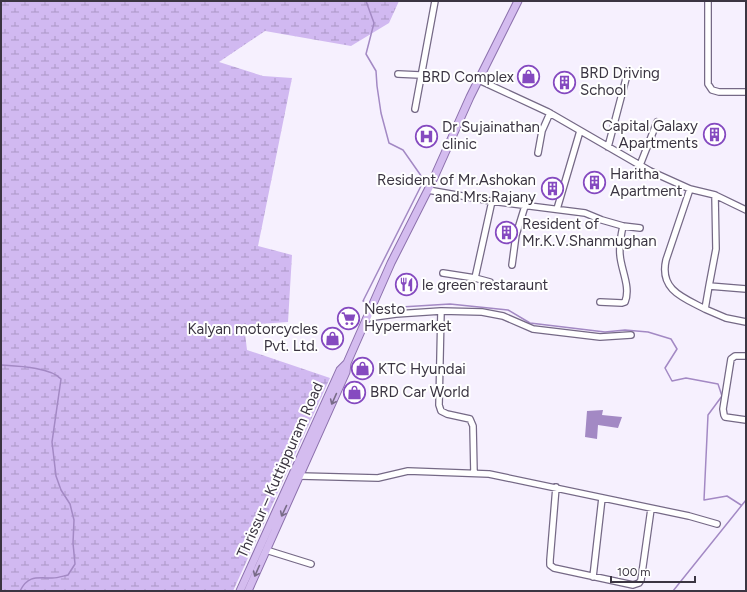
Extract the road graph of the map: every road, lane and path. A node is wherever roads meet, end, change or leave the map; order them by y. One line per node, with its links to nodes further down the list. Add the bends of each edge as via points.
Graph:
1 (435, 1): 6 (street)
2 (518, 1): 7 (main road, Thrissur – Kuttippuram Road)
3 (708, 1): 8 (street, via 708,84 712,90 719,92)
4 (628, 71): 13 (street)
5 (398, 74): 6 (street)
6 (420, 75): 9 (street)
7 (479, 80): 10 (street); 17 (main road, Thrissur – Kuttippuram Road)
8 (746, 92)
9 (415, 109)
10 (550, 113): 12 (street); 14 (street, via 542,131)
11 (657, 122): 15 (street)
12 (580, 131): 13 (street); 21 (street)
13 (608, 147): 15 (street)
14 (538, 153)
15 (640, 165): 16 (street)
16 (690, 188): 18 (street); 32 (street, via 664,271 669,286 675,292)
17 (428, 190): 19 (street); 35 (main road, Thrissur – Kuttippuram Road)
18 (715, 195): 22 (street); 29 (street, via 716,250)
19 (492, 201): 20 (street); 27 (street)
20 (525, 206): 21 (street); 25 (street, via 516,235)
21 (557, 209): 23 (street, via 585,213)
22 (746, 210)
23 (622, 226): 24 (street); 31 (street, via 620,255 626,288 625,302)
24 (640, 228)
25 (512, 265)
26 (443, 273): 27 (street)
27 (475, 278): 28 (street)
28 (490, 282)
29 (709, 286): 30 (street); 32 (street)
30 (746, 289)
31 (600, 302)
32 (705, 309): 36 (street)
33 (441, 311): 35 (street); 37 (street, via 482,312 503,316 533,329 600,337); 41 (street, via 439,405 441,411 447,414 470,419 473,426)
34 (746, 315): 36 (street)
35 (367, 318): 39 (main road, Thrissur – Kuttippuram Road)
36 (746, 322)
37 (631, 335)
38 (746, 356): 40 (street, via 735,356 731,359 723,413 725,417)
39 (347, 363): 42 (main road, Thrissur – Kuttippuram Road, one-way to 42, via 346,372); 50 (main road, Thrissur – Kuttippuram Road, via 340,370)
40 (746, 420)
41 (474, 473): 42 (street, via 408,471 378,478); 43 (street)
42 (300, 476): 47 (main road, Thrissur – Kuttippuram Road, one-way to 47)
43 (556, 487): 44 (street); 49 (street, via 550,565)
44 (602, 498): 45 (street); 49 (street)
45 (651, 508): 46 (street); 49 (street, via 639,583 632,585)
46 (717, 524)
47 (266, 550): 48 (street); 51 (main road, Thrissur – Kuttippuram Road, one-way to 51)
48 (310, 564)
49 (593, 577)
50 (240, 591)
51 (248, 591)

